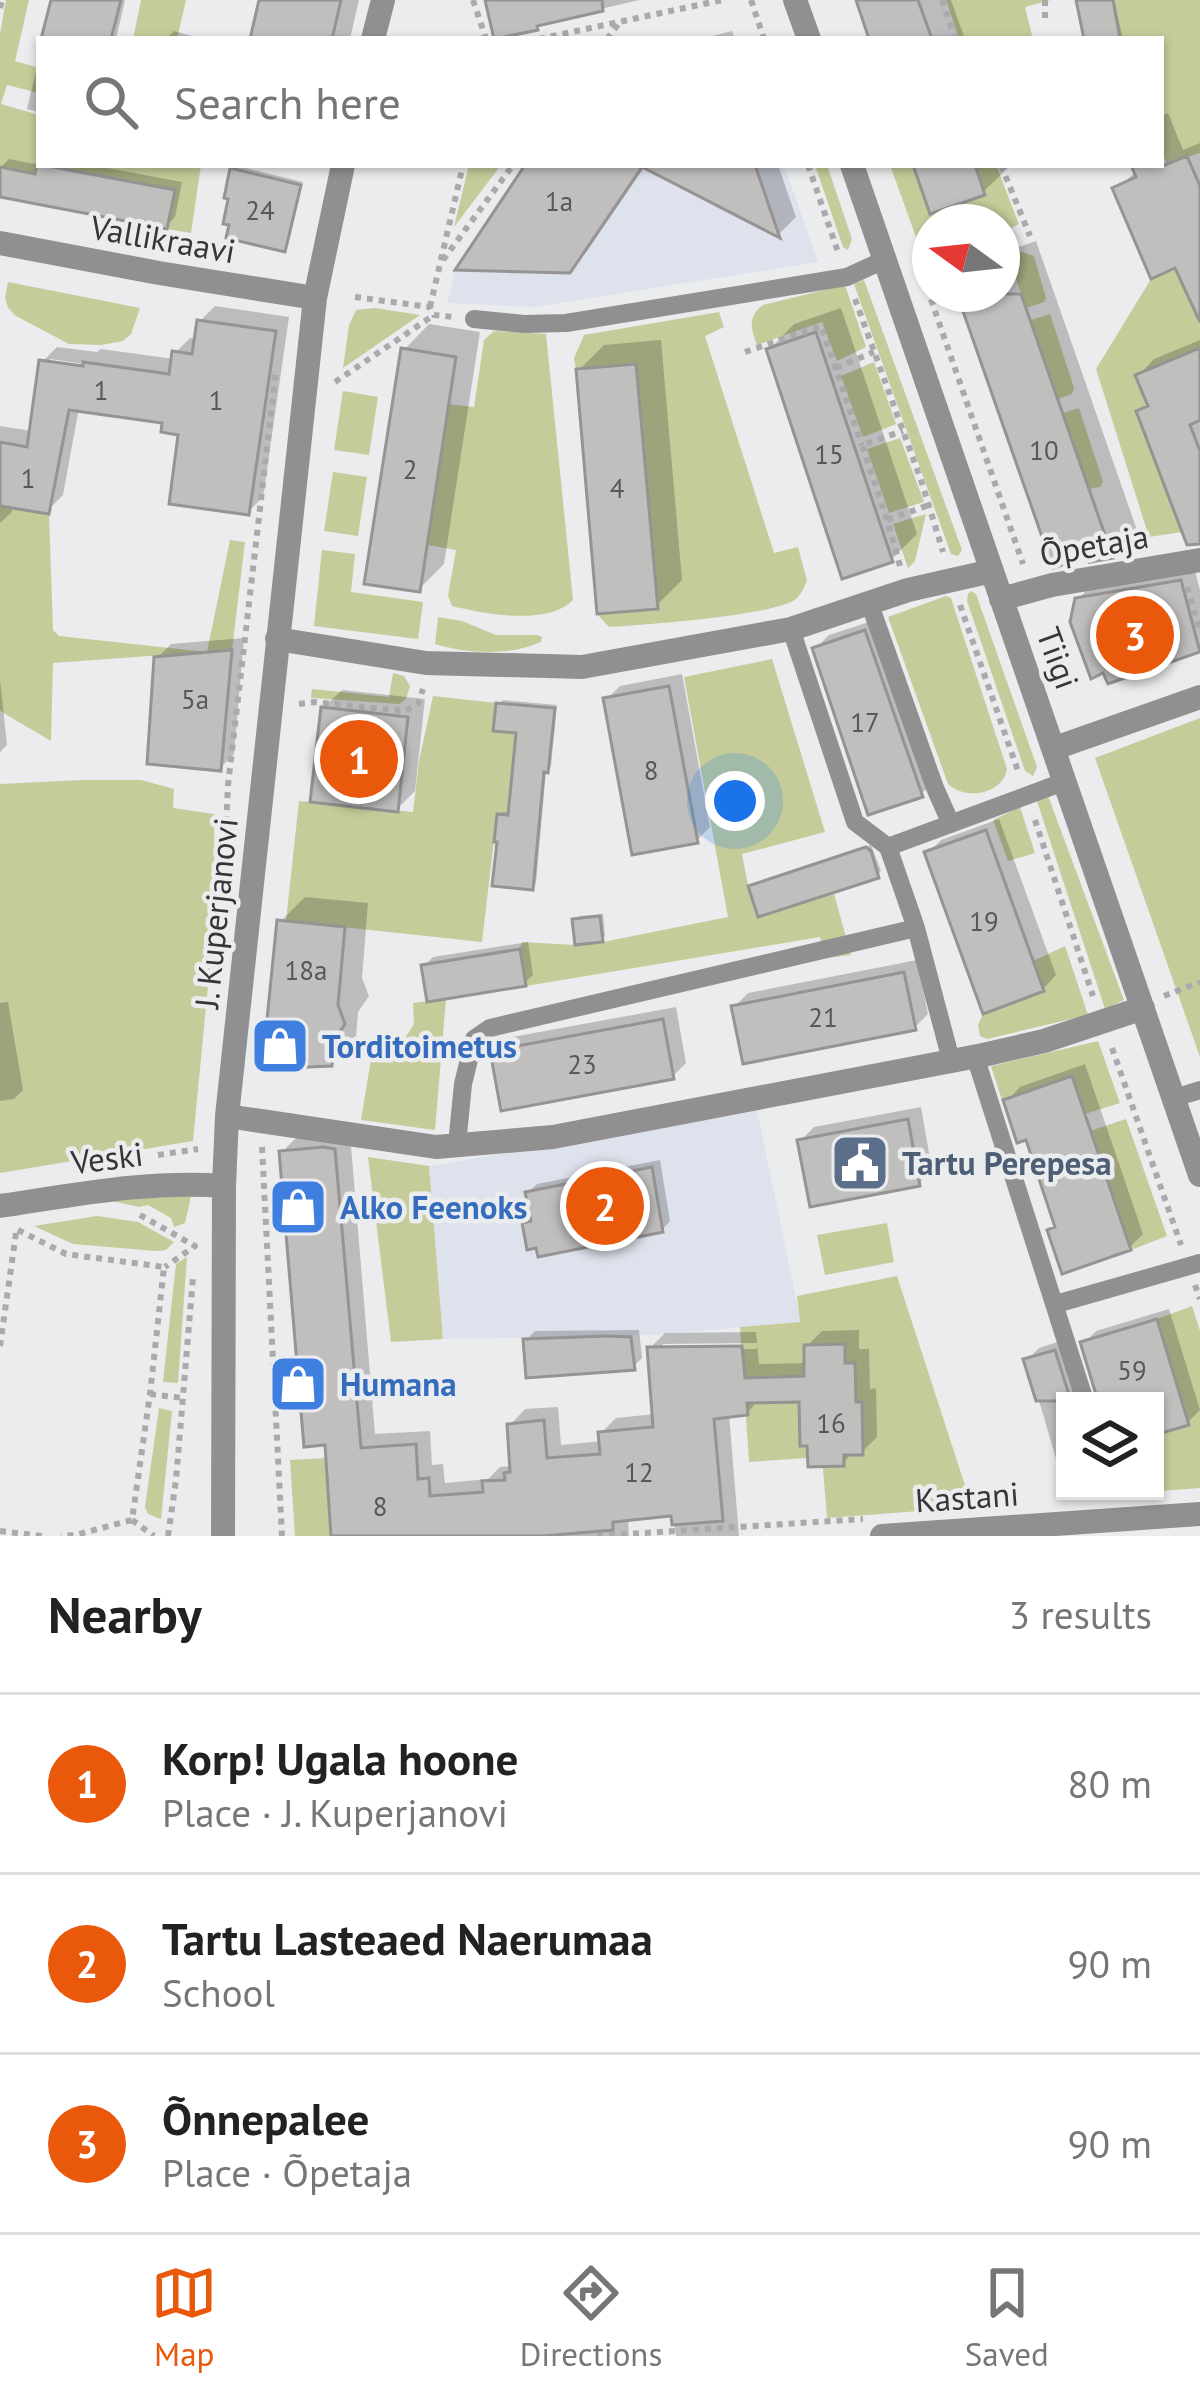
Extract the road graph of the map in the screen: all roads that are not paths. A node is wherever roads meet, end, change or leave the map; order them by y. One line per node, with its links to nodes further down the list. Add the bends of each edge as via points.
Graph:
1 (383, 0): 3 (street)
2 (795, 0): 4 (street)
3 (375, 36)
4 (807, 36)
5 (343, 168): 9 (street, J. Kuperjanovi)
6 (853, 168): 8 (street, Tiigi)
7 (0, 243): 9 (street, Vallikraavi)
8 (884, 260): 10 (lane, via 847,277 566,322); 12 (street, Tiigi)
9 (315, 298): 16 (street, J. Kuperjanovi)
10 (474, 319)
11 (1200, 560): 13 (street, Õpetaja)
12 (992, 571): 13 (street, Tiigi); 14 (street)
13 (1001, 598): 18 (street, Tiigi)
14 (869, 602): 15 (street); 20 (lane)
15 (790, 629): 16 (street, via 582,667 426,663); 21 (lane, via 855,822)
16 (278, 639): 27 (street, J. Kuperjanovi)
17 (1200, 697): 18 (street)
18 (1055, 748): 19 (street, Tiigi)
19 (1066, 781): 20 (lane); 23 (street, Tiigi)
20 (951, 824): 21 (lane)
21 (888, 847): 22 (lane)
22 (916, 928): 24 (lane); 28 (lane, via 490,1028 474,1040)
23 (1143, 1008): 24 (street); 26 (street, Tiigi)
24 (963, 1058): 28 (street, via 553,1137); 33 (lane)
25 (1200, 1090): 26 (lane)
26 (1174, 1098): 29 (street, Tiigi)
27 (227, 1116): 28 (street); 30 (street, J. Kuperjanovi)
28 (457, 1145)
29 (1200, 1174)
30 (224, 1186): 31 (street, Veski, via 119,1187); 36 (street, J. Kuperjanovi)
31 (4, 1213)
32 (1200, 1263): 33 (lane)
33 (1056, 1304): 34 (lane)
34 (1082, 1392)
35 (1200, 1514): 37 (street, Kastani)
36 (223, 1536)
37 (882, 1536)

